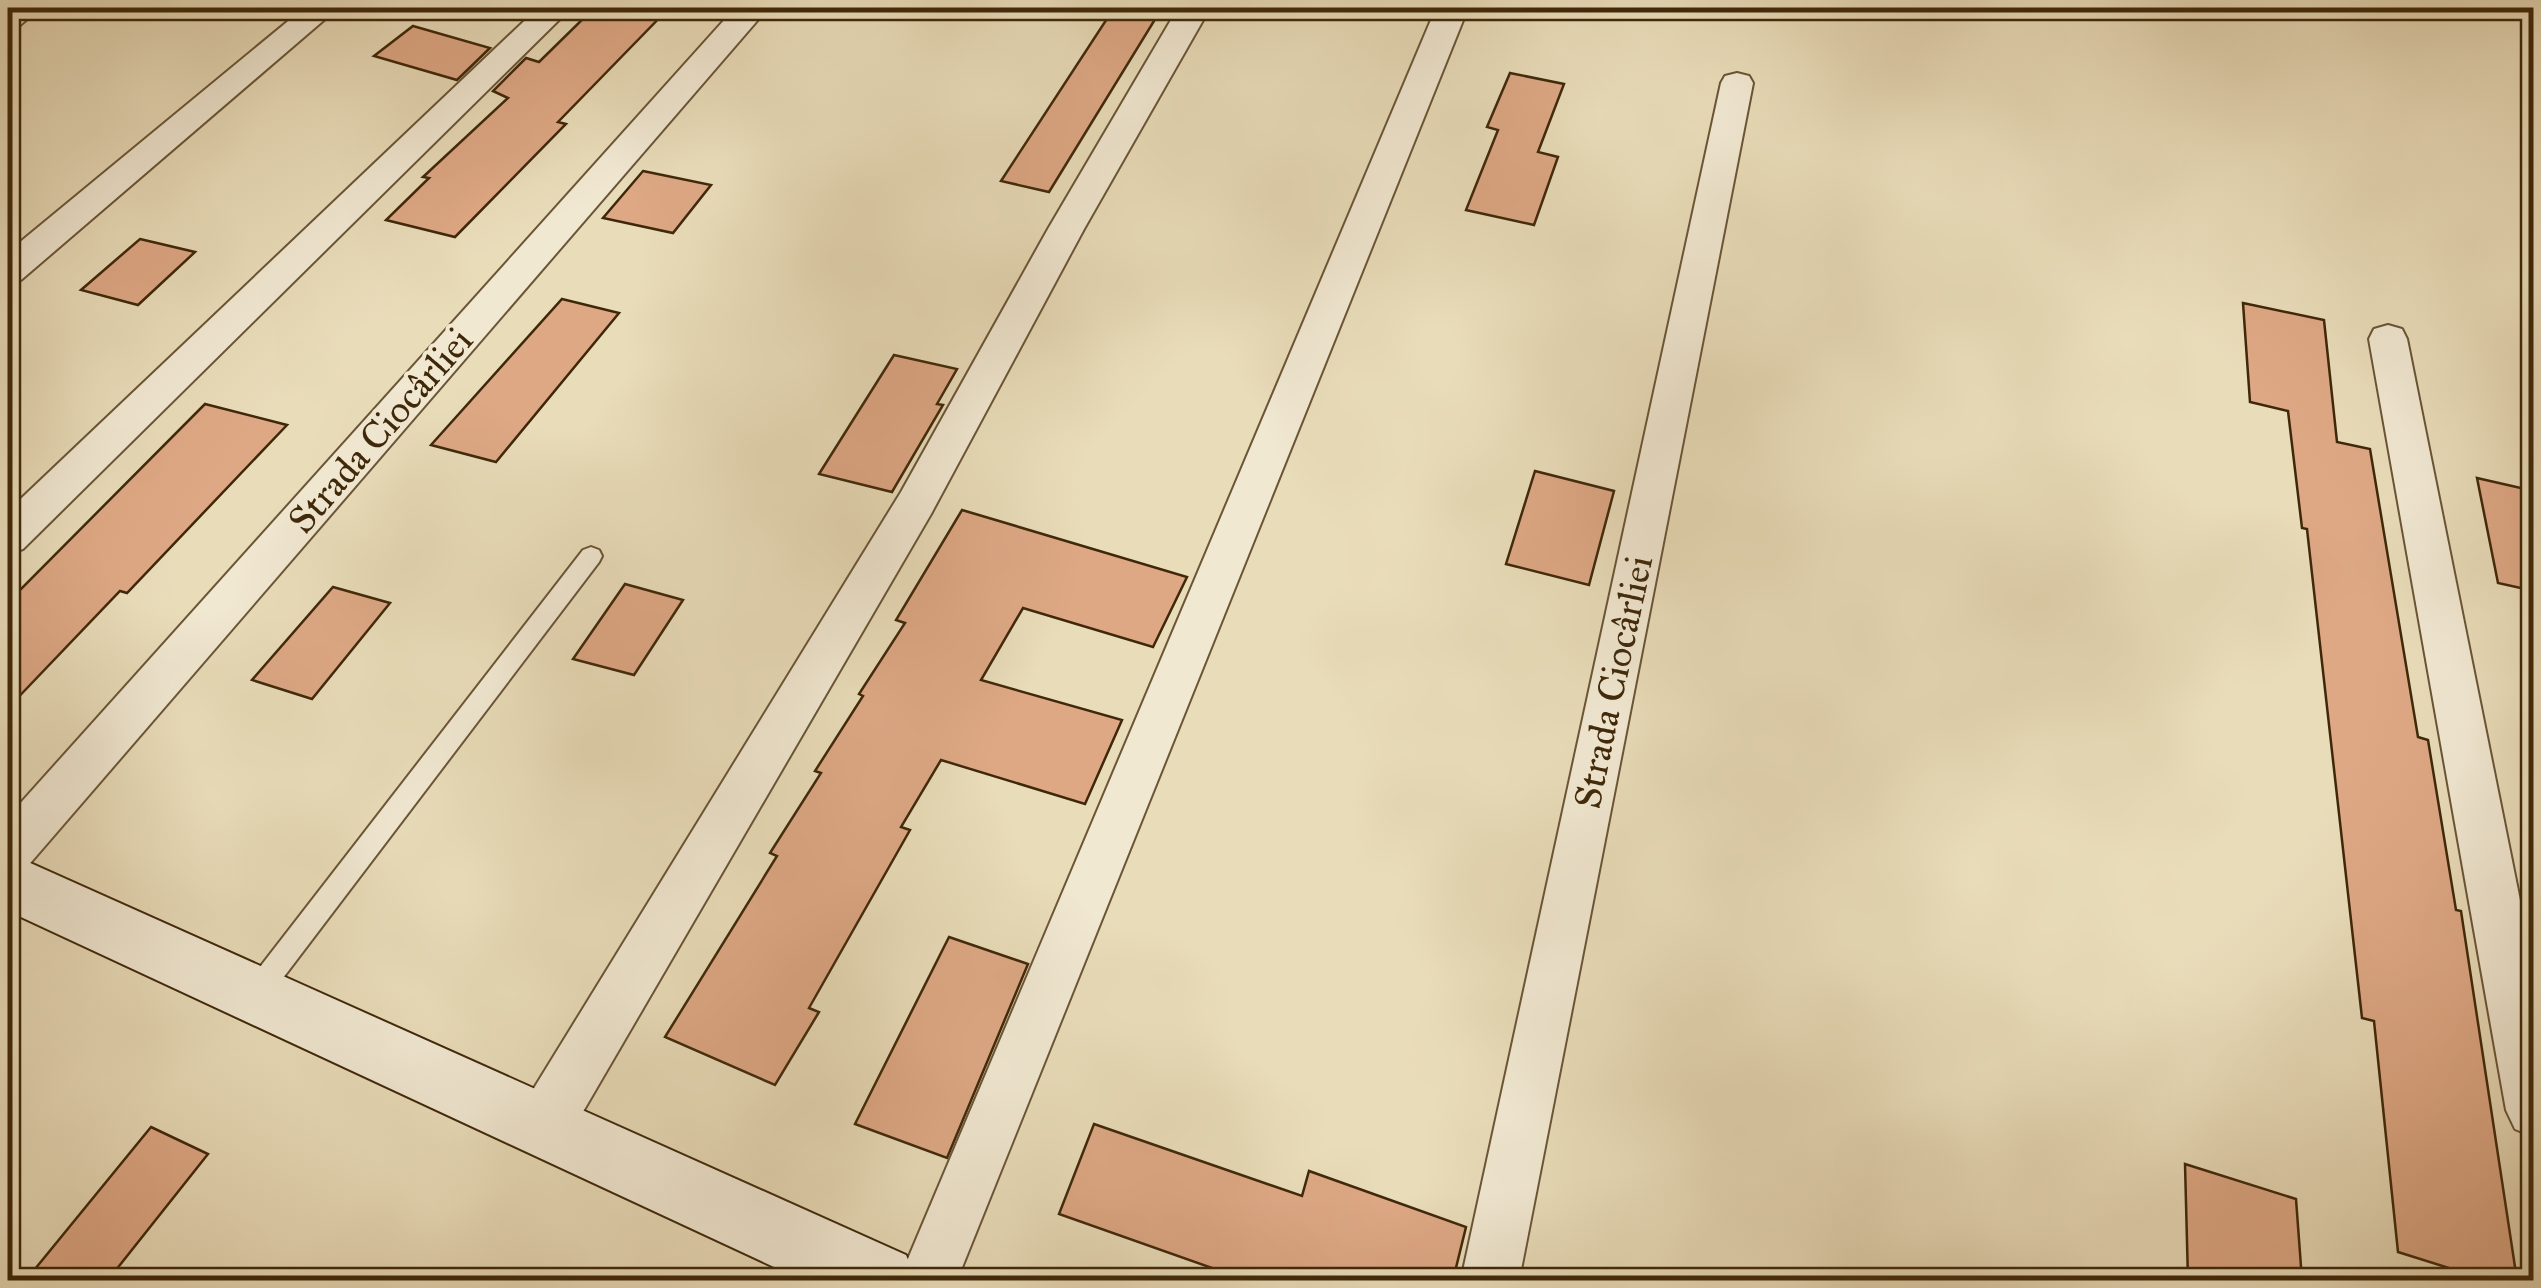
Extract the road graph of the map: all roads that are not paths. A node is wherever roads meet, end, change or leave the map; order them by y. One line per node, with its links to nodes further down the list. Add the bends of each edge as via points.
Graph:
1 (24, 8): 9 (street)
2 (322, 8): 11 (street)
3 (554, 8): 13 (street)
4 (752, 8): 15 (street, Strada Ciocârliei)
5 (1194, 8): 18 (street, via 916,503)
6 (1452, 8): 20 (street)
7 (2513, 8): 8 (street)
8 (2534, 12)
9 (8, 19)
10 (1736, 83): 21 (street, Strada Ciocârliei)
11 (8, 271)
12 (2388, 338): 17 (street)
13 (8, 537)
14 (591, 556): 16 (lane)
15 (8, 875): 16 (street, Strada Ciocârliei)
16 (256, 994): 18 (street, Strada Ciocârliei)
17 (2534, 1110)
18 (544, 1126): 19 (street, Strada Ciocârliei)
19 (881, 1280)
20 (928, 1280)
21 (1490, 1280)

